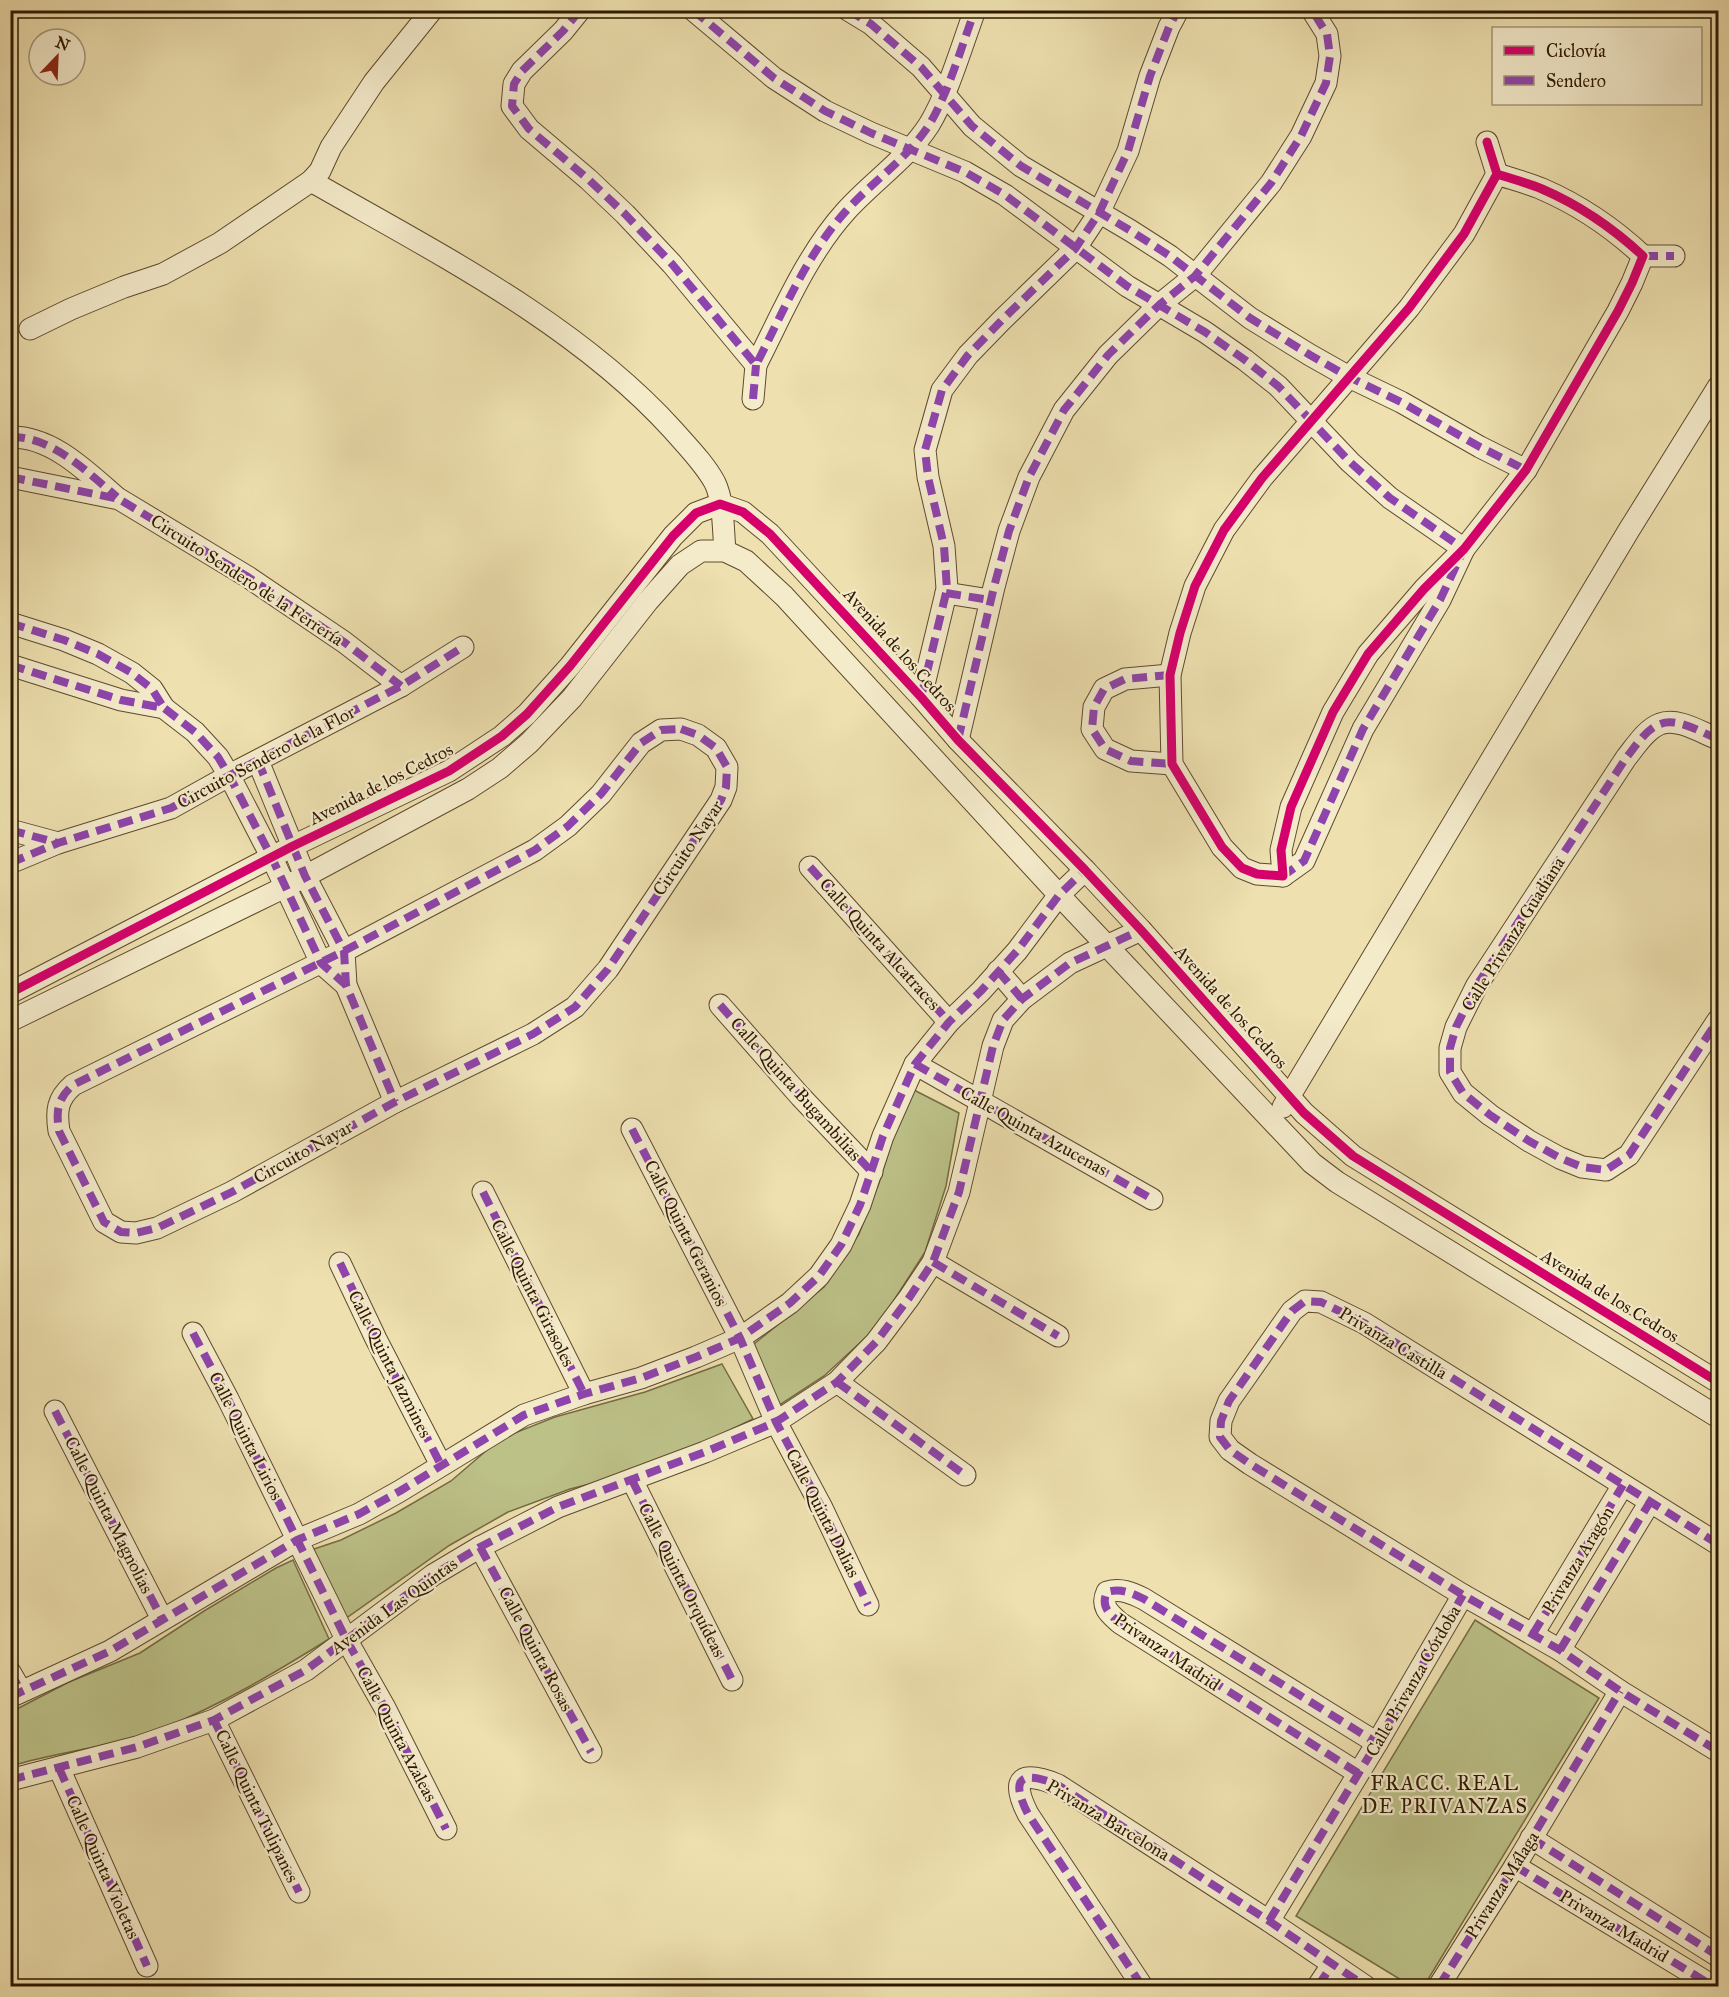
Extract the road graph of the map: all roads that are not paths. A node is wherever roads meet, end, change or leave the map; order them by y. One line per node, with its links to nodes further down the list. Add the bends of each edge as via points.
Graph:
1 (432, 10): 12 (street, via 374,82)
2 (580, 10): 20 (street, via 522,71 514,84 512,106 529,129 625,214)
3 (693, 10): 10 (street, via 765,70 825,111)
4 (848, 10): 8 (street, via 871,24 921,67)
5 (975, 10): 8 (street)
6 (1178, 10): 13 (street, via 1150,76 1128,151)
7 (1312, 10): 17 (street, via 1327,34 1330,56 1326,83 1301,136 1272,183)
8 (944, 93): 10 (street); 13 (street, via 972,126 1021,166)
9 (1487, 142): 11 (street)
10 (910, 150): 14 (street, via 965,172 1005,195); 20 (street, via 846,211 815,253)
11 (1497, 174): 15 (street, via 1542,189 1589,213); 21 (street, via 1457,243 1409,308)
12 (311, 181): 19 (street, via 220,243 163,274); 29 (street, via 532,312 630,386 695,455 716,484)
13 (1099, 213): 14 (street); 17 (street, via 1170,256)
14 (1075, 249): 18 (street); 32 (street, via 975,348 942,390 924,450 944,546)
15 (1642, 256): 16 (street); 26 (street, via 1618,311)
16 (1674, 256)
17 (1195, 276): 18 (street); 21 (street, via 1250,318)
18 (1159, 305): 24 (street, via 1245,360 1278,386); 33 (street, via 1108,355 1064,410 1029,477)
19 (30, 329)
20 (756, 364): 23 (street)
21 (1349, 377): 24 (street); 26 (street)
22 (1719, 387): 70 (street)
23 (753, 399)
24 (1311, 422): 30 (street, via 1390,498); 37 (street, via 1262,478 1224,530 1195,586)
25 (10, 438): 28 (street, Circuito Sendero de la Ferrería, via 42,443 65,455)
26 (1526, 470): 30 (street)
27 (10, 477): 28 (street, Circuito Sendero de la Ferrería)
28 (119, 499): 38 (street, Circuito Sendero de la Ferrería, via 248,577)
29 (720, 504): 31 (street); 39 (street, Avenida de los Cedros, via 743,512 770,534); 48 (street, Avenida de los Cedros, via 696,513 673,536 570,666 502,736 449,771)
30 (1464, 549): 54 (street, via 1440,600 1363,729 1304,861); 54 (street, via 1368,654 1333,712 1291,807 1281,850)
31 (725, 550): 53 (street, via 701,551 680,565 572,698 500,768); 56 (street, via 746,561 784,596)
32 (946, 593): 33 (street); 39 (street)
33 (990, 600): 42 (street)
34 (10, 623): 40 (street, via 98,654 152,689)
35 (463, 647): 38 (street, Circuito Sendero de la Flor)
36 (10, 664): 40 (street, via 120,700)
37 (1170, 675): 44 (street); 44 (street, via 1125,679 1104,689 1094,707 1092,729 1105,749 1131,761)
38 (401, 686): 43 (street, Circuito Sendero de la Flor)
39 (921, 697): 42 (street, Avenida de los Cedros)
40 (164, 708): 45 (street, via 195,732)
41 (1719, 739): 66 (street, Calle Privanza Guadiana, via 1675,723 1659,724 1626,758 1477,985 1456,1027 1450,1048 1450,1072 1463,1093 1529,1141 1582,1167 1606,1170 1629,1155)
42 (958, 740): 52 (street, Avenida de los Cedros)
43 (258, 760): 45 (street, Circuito Sendero de la Flor); 48 (street)
44 (1172, 764): 54 (street, via 1222,847 1242,868 1257,874)
45 (230, 777): 47 (street, Circuito Sendero de la Flor, via 171,808); 49 (street)
46 (10, 830): 47 (street)
47 (58, 843): 50 (street, Circuito Sendero de la Flor)
48 (293, 846): 49 (street, Avenida de los Cedros); 53 (street)
49 (272, 858): 55 (street); 63 (street, Avenida de los Cedros)
50 (10, 863)
51 (810, 867): 68 (street, Calle Quinta Alcatraces)
52 (1085, 870): 56 (street); 57 (street, Avenida de los Cedros)
53 (305, 876): 55 (street); 59 (street)
54 (1283, 876)
55 (285, 887): 60 (street); 67 (street)
56 (1059, 895): 58 (street); 61 (street)
57 (1141, 930): 58 (street, Avenida Las Quintas); 70 (street, Avenida de los Cedros)
58 (1108, 946): 64 (street, Avenida Las Quintas, via 1070,963); 73 (street)
59 (344, 951): 60 (street, Circuito Nayar); 62 (street); 71 (street, Circuito Nayar, via 535,850 568,826 601,794 641,743 661,730 681,729 698,735 716,748 727,767 726,787 711,817 608,969 574,1007 533,1034)
60 (321, 963): 62 (street); 71 (street, Circuito Nayar, via 65,1092 58,1103 59,1131 104,1222 121,1232 157,1228)
61 (998, 971): 64 (street); 68 (street)
62 (346, 985): 71 (street)
63 (10, 993)
64 (1022, 999): 72 (street, Avenida Las Quintas, via 1004,1020 993,1046)
65 (720, 1005): 75 (street, Calle Quinta Bugambilias)
66 (1719, 1020)
67 (10, 1021)
68 (949, 1022): 69 (street)
69 (915, 1064): 72 (street, Calle Quinta Azucenas); 75 (street)
70 (1290, 1096): 73 (street); 84 (street, Avenida de los Cedros, via 1353,1156)
71 (395, 1101)
72 (981, 1101): 77 (street, Calle Quinta Azucenas); 78 (street, Avenida Las Quintas, via 959,1192)
73 (1272, 1122): 87 (street, via 1312,1163 1338,1182)
74 (632, 1129): 82 (street, Calle Quinta Geranios)
75 (872, 1172): 82 (street, via 841,1245 819,1276 790,1303)
76 (483, 1192): 85 (street, Calle Quinta Girasoles)
77 (1152, 1199)
78 (933, 1262): 81 (street); 83 (street, Avenida Las Quintas, via 876,1342)
79 (340, 1263): 89 (street, Calle Quinta Jazmines)
80 (193, 1333): 94 (street, Calle Quinta Lirios)
81 (1058, 1335)
82 (740, 1338): 85 (street, via 641,1377); 88 (street, Calle Quinta Geranios)
83 (837, 1382): 88 (street, Avenida Las Quintas); 90 (street)
84 (1719, 1382)
85 (584, 1394): 89 (street, via 524,1415)
86 (55, 1410): 99 (street, Calle Quinta Magnolias)
87 (1719, 1417)
88 (776, 1422): 91 (street, Avenida Las Quintas); 98 (street, Calle Quinta Dalias)
89 (441, 1465): 94 (street, via 359,1514)
90 (965, 1474)
91 (632, 1480): 96 (street, Avenida Las Quintas, via 558,1506); 104 (street, Calle Quinta Orquídeas)
92 (1623, 1485): 93 (street, Privanza Castilla); 97 (street, Privanza Castilla, via 1364,1323 1321,1302 1305,1301 1292,1311 1229,1401 1220,1437 1250,1464); 100 (street, Privanza Aragón)
93 (1650, 1502): 95 (street, Privanza Castilla); 102 (street, Privanza Aragón)
94 (297, 1540): 99 (street); 101 (street, Calle Quinta Lirios)
95 (1719, 1544)
96 (480, 1547): 101 (street, Avenida Las Quintas, via 433,1575); 110 (street, Calle Quinta Rosas)
97 (1463, 1595): 100 (street, Privanza Castilla); 108 (street, Calle Privanza Córdoba)
98 (868, 1605)
99 (162, 1619): 106 (street, via 110,1651)
100 (1533, 1634): 102 (street, Privanza Castilla)
101 (346, 1640): 107 (street, Avenida Las Quintas, via 306,1670); 114 (street, Calle Quinta Azaleas)
102 (1560, 1650): 105 (street, Privanza Castilla)
103 (10, 1672): 106 (street)
104 (732, 1680)
105 (1620, 1691): 109 (street, Privanza Castilla); 115 (street, Privanza Málaga)
106 (16, 1694)
107 (214, 1720): 111 (street, Avenida Las Quintas, via 137,1747); 117 (street, Calle Quinta Tulipanes)
108 (1377, 1743): 112 (street, Calle Privanza Córdoba); 112 (street, Privanza Madrid, via 1144,1599 1128,1592 1107,1592 1106,1610 1120,1623)
109 (1719, 1751)
110 (591, 1752)
111 (59, 1768): 113 (street, Avenida Las Quintas); 121 (street, Calle Quinta Violetas)
112 (1358, 1773): 118 (street, Calle Privanza Córdoba)
113 (10, 1780)
114 (446, 1829)
115 (1531, 1838): 116 (street, Privanza Málaga); 119 (street, Privanza Madrid)
116 (1515, 1866): 125 (street, Privanza Málaga); 126 (street, Privanza Madrid)
117 (299, 1892)
118 (1269, 1921): 120 (street, Privanza Barcelona); 123 (street, Privanza Barcelona, via 1058,1785 1032,1776 1023,1779 1019,1785 1020,1798 1028,1814)
119 (1719, 1956)
120 (1332, 1965): 122 (street, Privanza Barcelona); 124 (street)
121 (147, 1966)
122 (1358, 1985)
123 (1142, 1986)
124 (1318, 1986)
125 (1439, 1986)
126 (1713, 1986)

